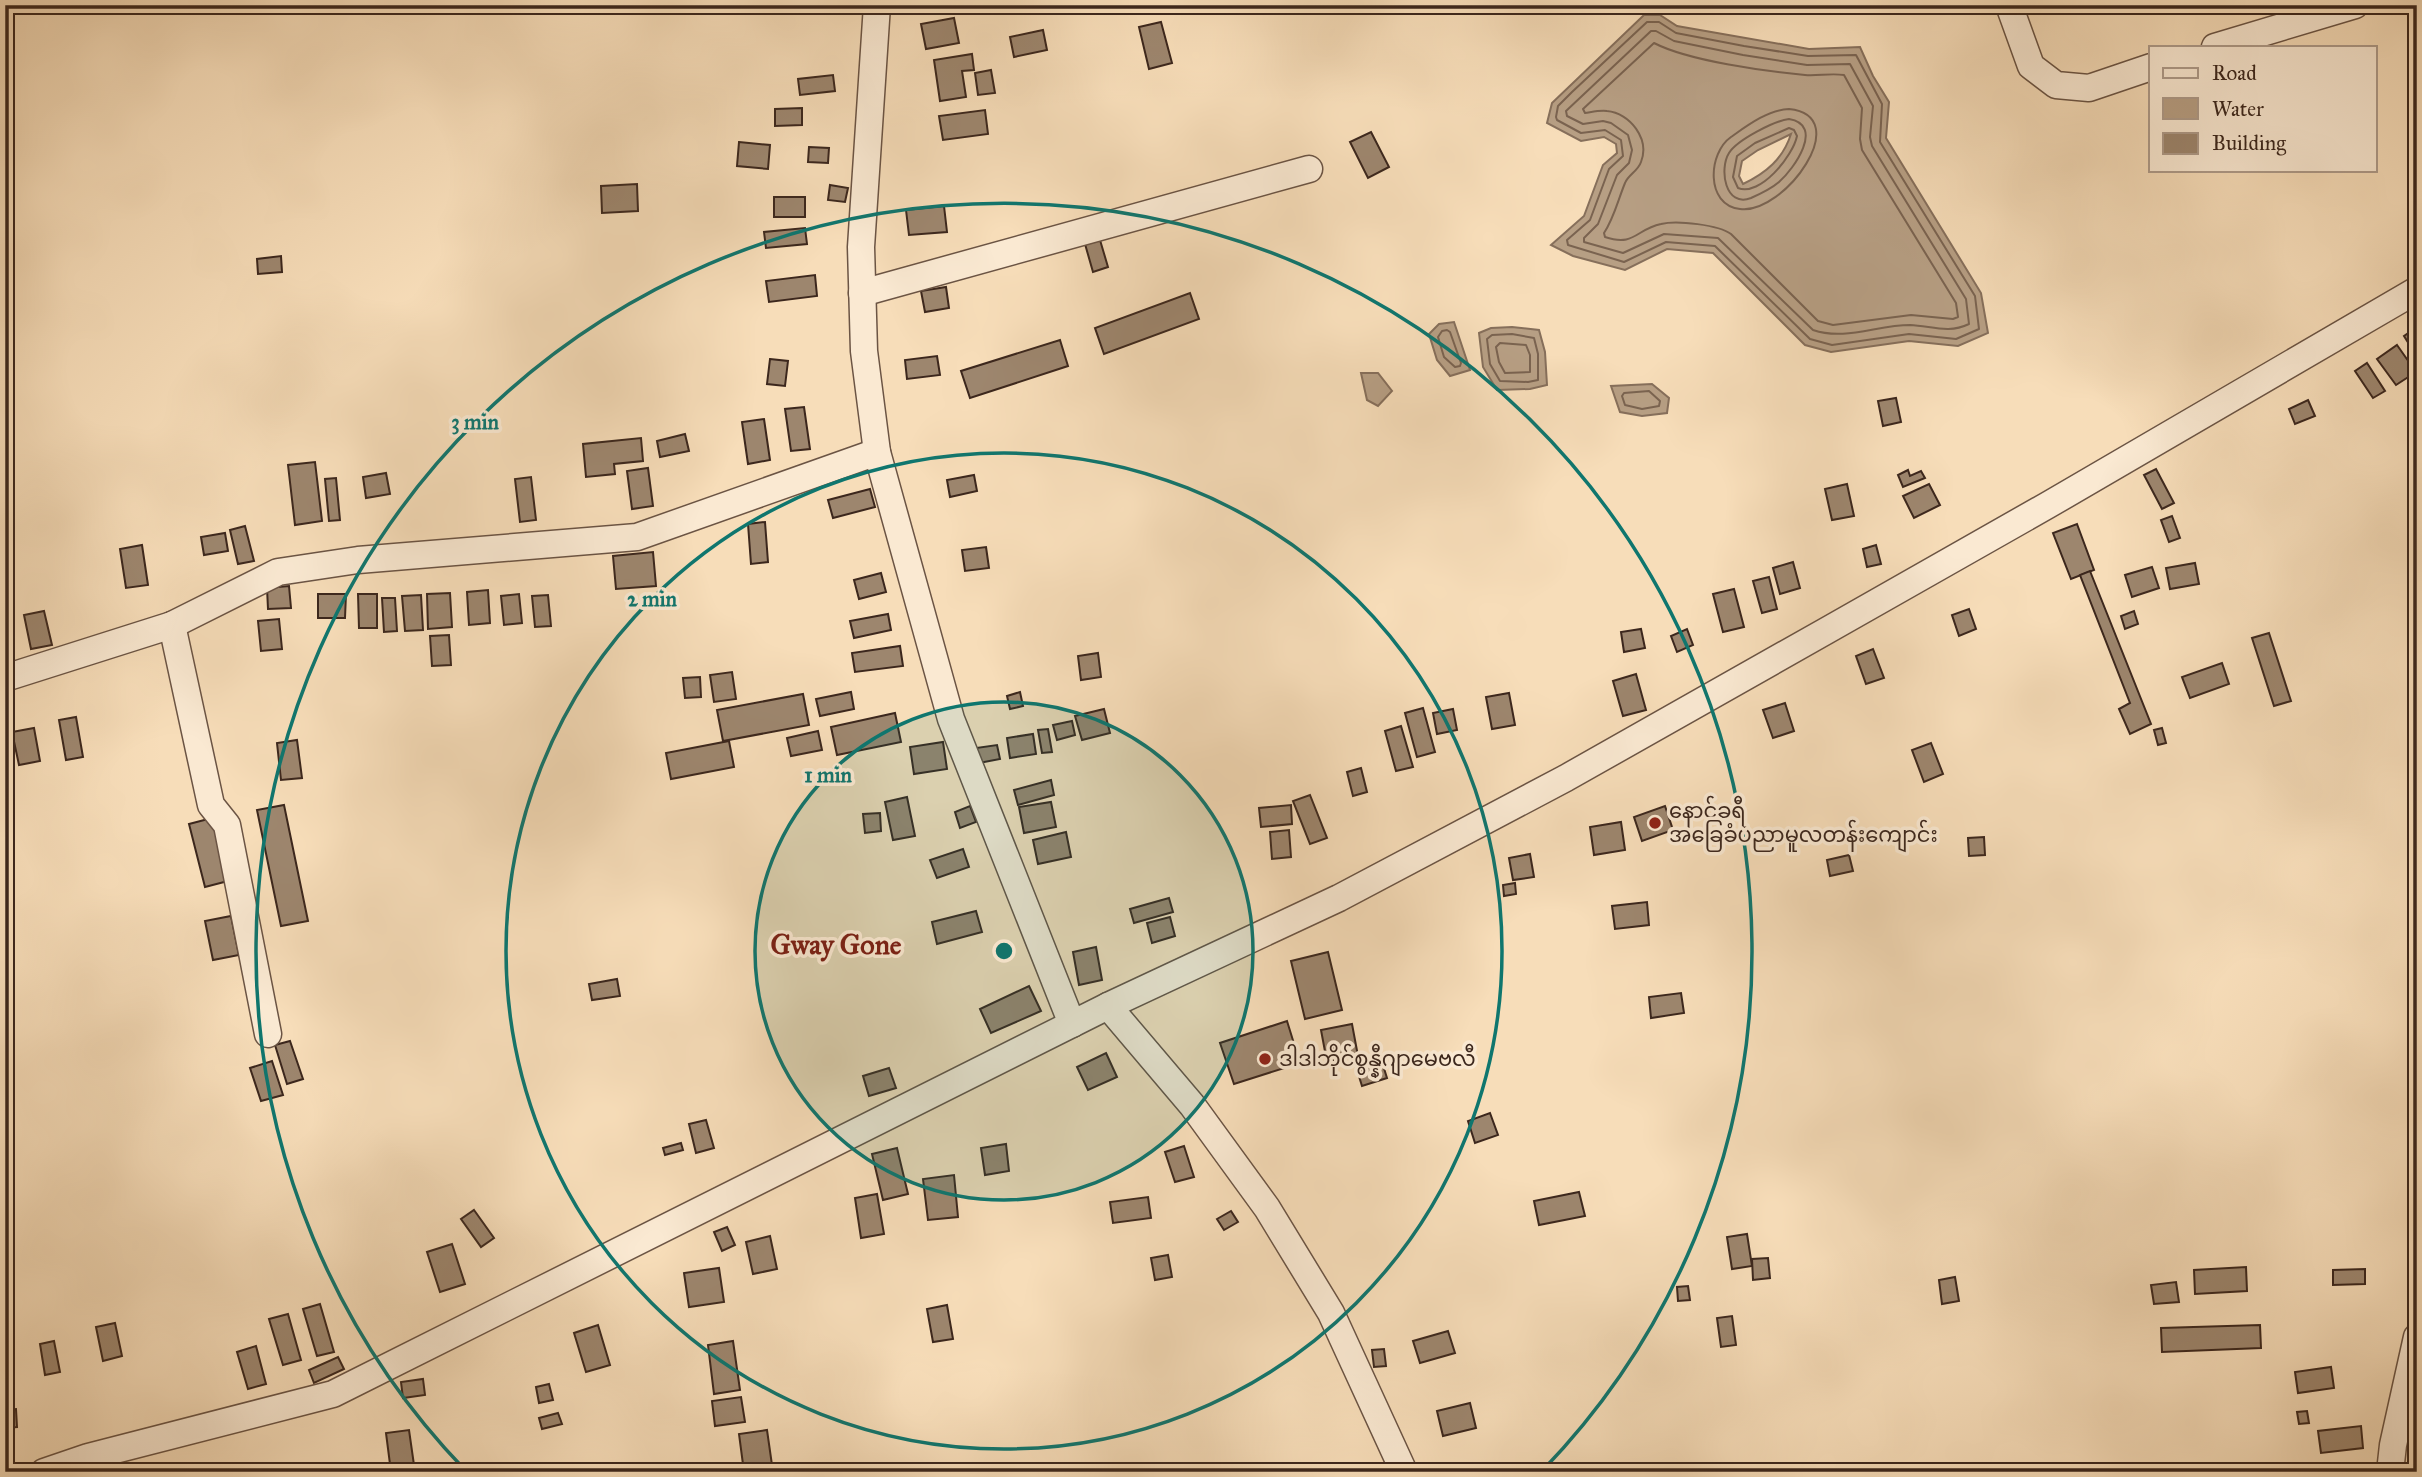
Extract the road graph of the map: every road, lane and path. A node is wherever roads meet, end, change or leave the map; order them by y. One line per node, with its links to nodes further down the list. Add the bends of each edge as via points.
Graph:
1 (877, 5): 8 (street)
2 (2009, 5): 5 (street, via 2031,66 2056,85 2089,88)
3 (2355, 5): 4 (street)
4 (2218, 46)
5 (2149, 68)
6 (1309, 169): 8 (street)
7 (2417, 290): 12 (street, via 1566,778 1339,898)
8 (862, 293): 9 (street)
9 (877, 452): 10 (street, via 637,537 358,559 278,572); 13 (street, via 951,719)
10 (172, 625): 11 (street); 14 (street, via 211,805 227,825)
11 (5, 678)
12 (1108, 1006): 13 (street); 17 (street, via 1192,1105 1267,1208 1331,1313)
13 (1072, 1024): 16 (street, via 333,1394)
14 (268, 1034)
15 (2417, 1337): 18 (street)
16 (44, 1472)
17 (1404, 1472)
18 (2390, 1472)

